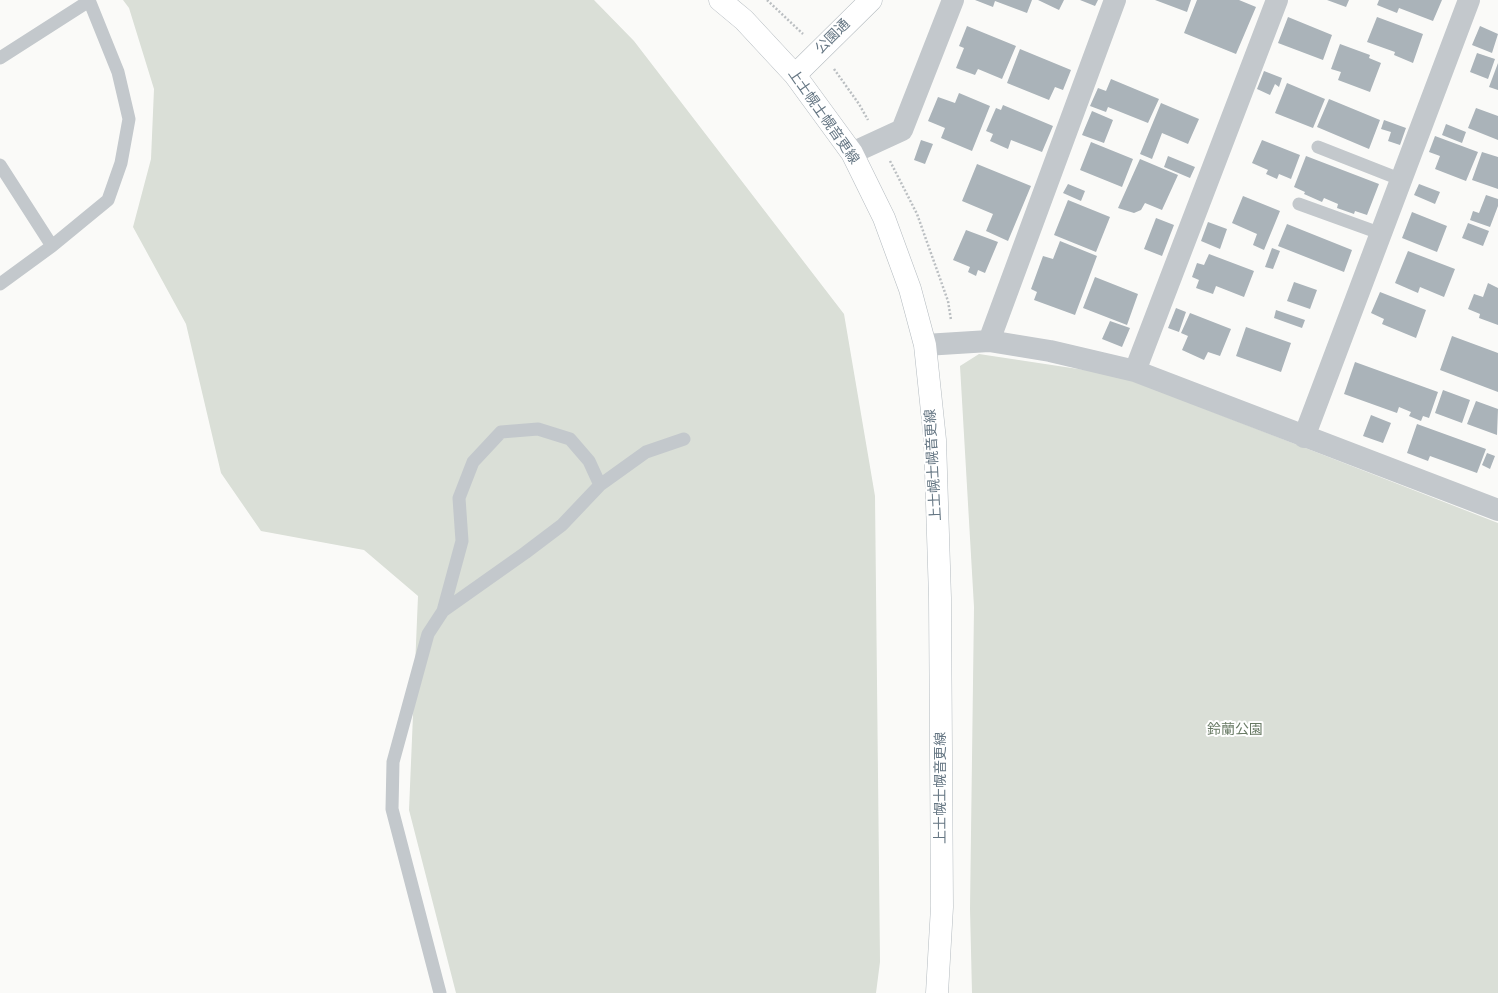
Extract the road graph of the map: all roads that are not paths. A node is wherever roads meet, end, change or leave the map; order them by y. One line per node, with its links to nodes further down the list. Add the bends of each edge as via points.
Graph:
1 (720, 0): 9 (main road, 上士幌士幌音更線, via 744,20)
2 (871, 0): 9 (main road, 公園通)
3 (952, 0): 11 (street, via 902,130)
4 (1115, 0): 18 (street)
5 (1278, 0): 20 (street)
6 (1469, 0): 13 (street)
7 (89, 1): 8 (lane); 16 (lane, via 118,72 129,119 121,163 108,200)
8 (0, 58)
9 (795, 75): 11 (main road, 上士幌士幌音更線)
10 (1318, 147): 13 (lane)
11 (852, 153): 19 (main road, 上士幌士幌音更線, via 884,218 910,289)
12 (0, 165): 16 (lane)
13 (1402, 180): 15 (street)
14 (1299, 204): 15 (lane)
15 (1382, 234): 21 (street)
16 (52, 246): 17 (lane)
17 (0, 284)
18 (989, 341): 19 (street); 20 (street, via 1050,351)
19 (925, 345): 27 (main road, 上士幌士幌音更線, via 935,440 940,598 942,907)
20 (1135, 371): 21 (street)
21 (1304, 437): 24 (street)
22 (684, 438): 23 (lane, via 646,452)
23 (600, 485): 25 (lane, via 562,525); 25 (lane, via 589,461 570,440 538,429 501,432 473,462 459,498 462,541)
24 (1496, 503)
25 (443, 611): 26 (lane, via 428,634 393,762 392,809)
26 (440, 993)
27 (937, 993)

